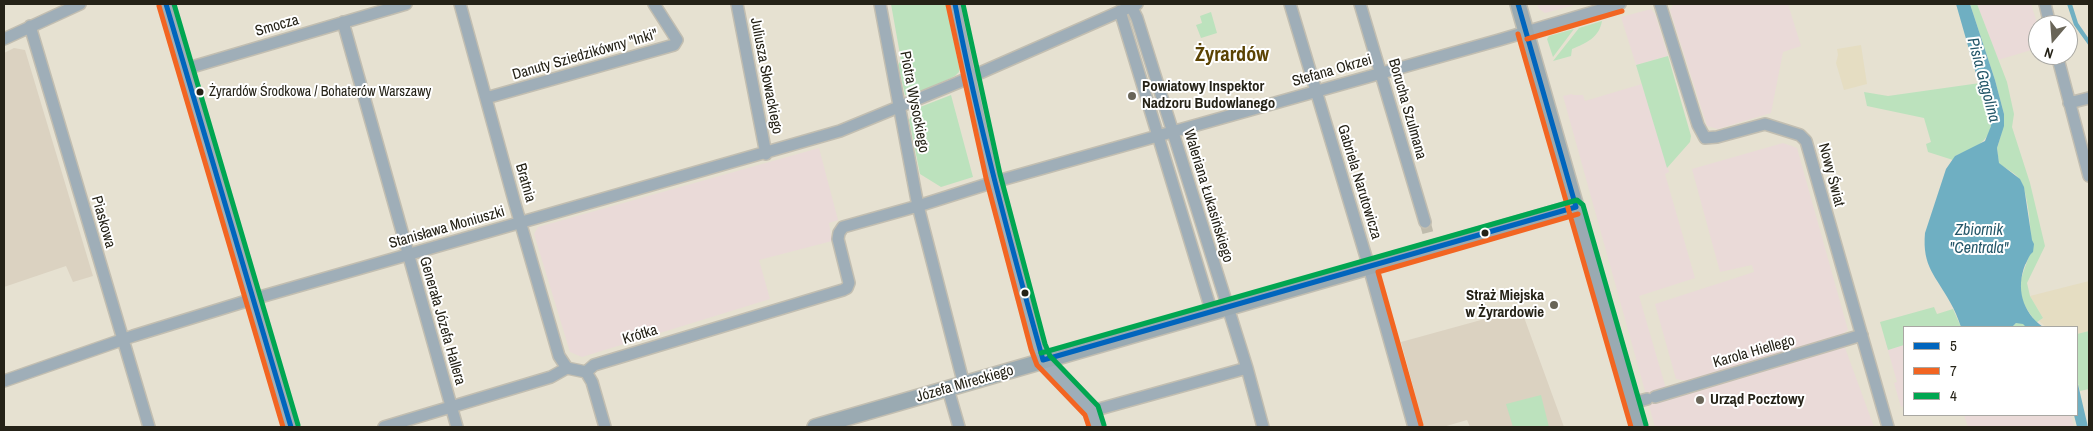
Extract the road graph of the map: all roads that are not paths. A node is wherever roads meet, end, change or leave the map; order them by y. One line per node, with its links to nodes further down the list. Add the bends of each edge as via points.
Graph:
1 (80, 4): 17 (street)
2 (166, 4): 21 (street)
3 (406, 4): 16 (street, Smocza)
4 (460, 4): 25 (street, Bratnia)
5 (654, 4): 25 (street, Danuty Sziedzikówny "Inki", via 678,40 674,46)
6 (738, 4): 31 (street, Juliusza Słowackiego)
7 (880, 4): 28 (street, Piotra Wysockiego)
8 (955, 4): 23 (street)
9 (1290, 4): 24 (street, Gabriela Narutowicza)
10 (1360, 4): 22 (street, Borucha Szulmana)
11 (1518, 4): 18 (street)
12 (1620, 4): 18 (street, Stefana Okrzei)
13 (1660, 4): 43 (street, Nowy Świat, via 1705,138 1765,124 1806,140)
14 (1134, 5): 15 (street, Stanisława Moniuszki); 29 (street, Waleriana Łukasińskiego)
15 (1120, 11): 23 (street, Stanisława Moniuszki); 30 (street, Waleriana Łukasińskiego)
16 (343, 22): 21 (street, Smocza); 38 (street, Generała Józefa Hallera)
17 (30, 26): 19 (street); 44 (street, Piaskowa)
18 (1525, 32): 22 (street, Stefana Okrzei); 35 (street)
19 (4, 39)
20 (2060, 65): 27 (street)
21 (185, 69): 40 (street)
22 (1380, 73): 24 (street, Stefana Okrzei); 36 (street, Borucha Szulmana)
23 (969, 78): 28 (street, Stanisława Moniuszki); 33 (street)
24 (1316, 91): 29 (street, Stefana Okrzei); 39 (street, Gabriela Narutowicza)
25 (486, 98): 37 (street, Bratnia)
26 (2089, 98): 27 (street)
27 (2069, 103): 32 (street)
28 (899, 108): 31 (street, Stanisława Moniuszki); 34 (street, Piotra Wysockiego)
29 (1173, 131): 30 (street, Stefana Okrzei); 41 (street, Waleriana Łukasińskiego)
30 (1159, 136): 33 (street, Stefana Okrzei); 42 (street, Waleriana Łukasińskiego)
31 (766, 154): 37 (street, Stanisława Moniuszki)
32 (2089, 176)
33 (994, 182): 34 (street); 45 (street)
34 (918, 206): 48 (street, Krótka, via 843,227 838,239 849,283 847,288 594,365); 50 (street, Piotra Wysockiego)
35 (1576, 208): 39 (street, Józefa Mireckiego, via 1431,243); 52 (street)
36 (1425, 222)
37 (521, 223): 38 (street, Stanisława Moniuszki); 46 (street, Bratnia, via 559,356)
38 (407, 254): 40 (street, Stanisława Moniuszki); 53 (street, Generała Józefa Hallera)
39 (1369, 267): 41 (street, Józefa Mireckiego); 64 (street, Gabriela Narutowicza)
40 (254, 299): 44 (street, Stanisława Moniuszki); 56 (street)
41 (1228, 309): 42 (street, Józefa Mireckiego); 47 (street, Waleriana Łukasińskiego)
42 (1212, 313): 45 (street, Józefa Mireckiego)
43 (1862, 335): 52 (street, Karola Hiellego); 66 (street, Nowy Świat)
44 (122, 340): 49 (street, Stanisława Moniuszki); 55 (street, Piaskowa)
45 (1044, 360): 50 (street, Józefa Mireckiego); 54 (street)
46 (567, 368): 48 (street); 53 (street, via 551,377)
47 (1247, 368): 54 (street); 63 (street, Waleriana Łukasińskiego)
48 (586, 372): 59 (street)
49 (4, 381)
50 (964, 384): 51 (street, Józefa Mireckiego)
51 (948, 389): 60 (street, Józefa Mireckiego); 61 (street)
52 (1632, 403): 65 (street)
53 (451, 408): 57 (street); 58 (street, Generała Józefa Hallera)
54 (1092, 411): 62 (street)
55 (149, 427)
56 (291, 427)
57 (384, 427)
58 (457, 427)
59 (605, 427)
60 (815, 427)
61 (959, 427)
62 (1097, 427)
63 (1263, 427)
64 (1414, 427)
65 (1639, 427)
66 (1888, 427)

